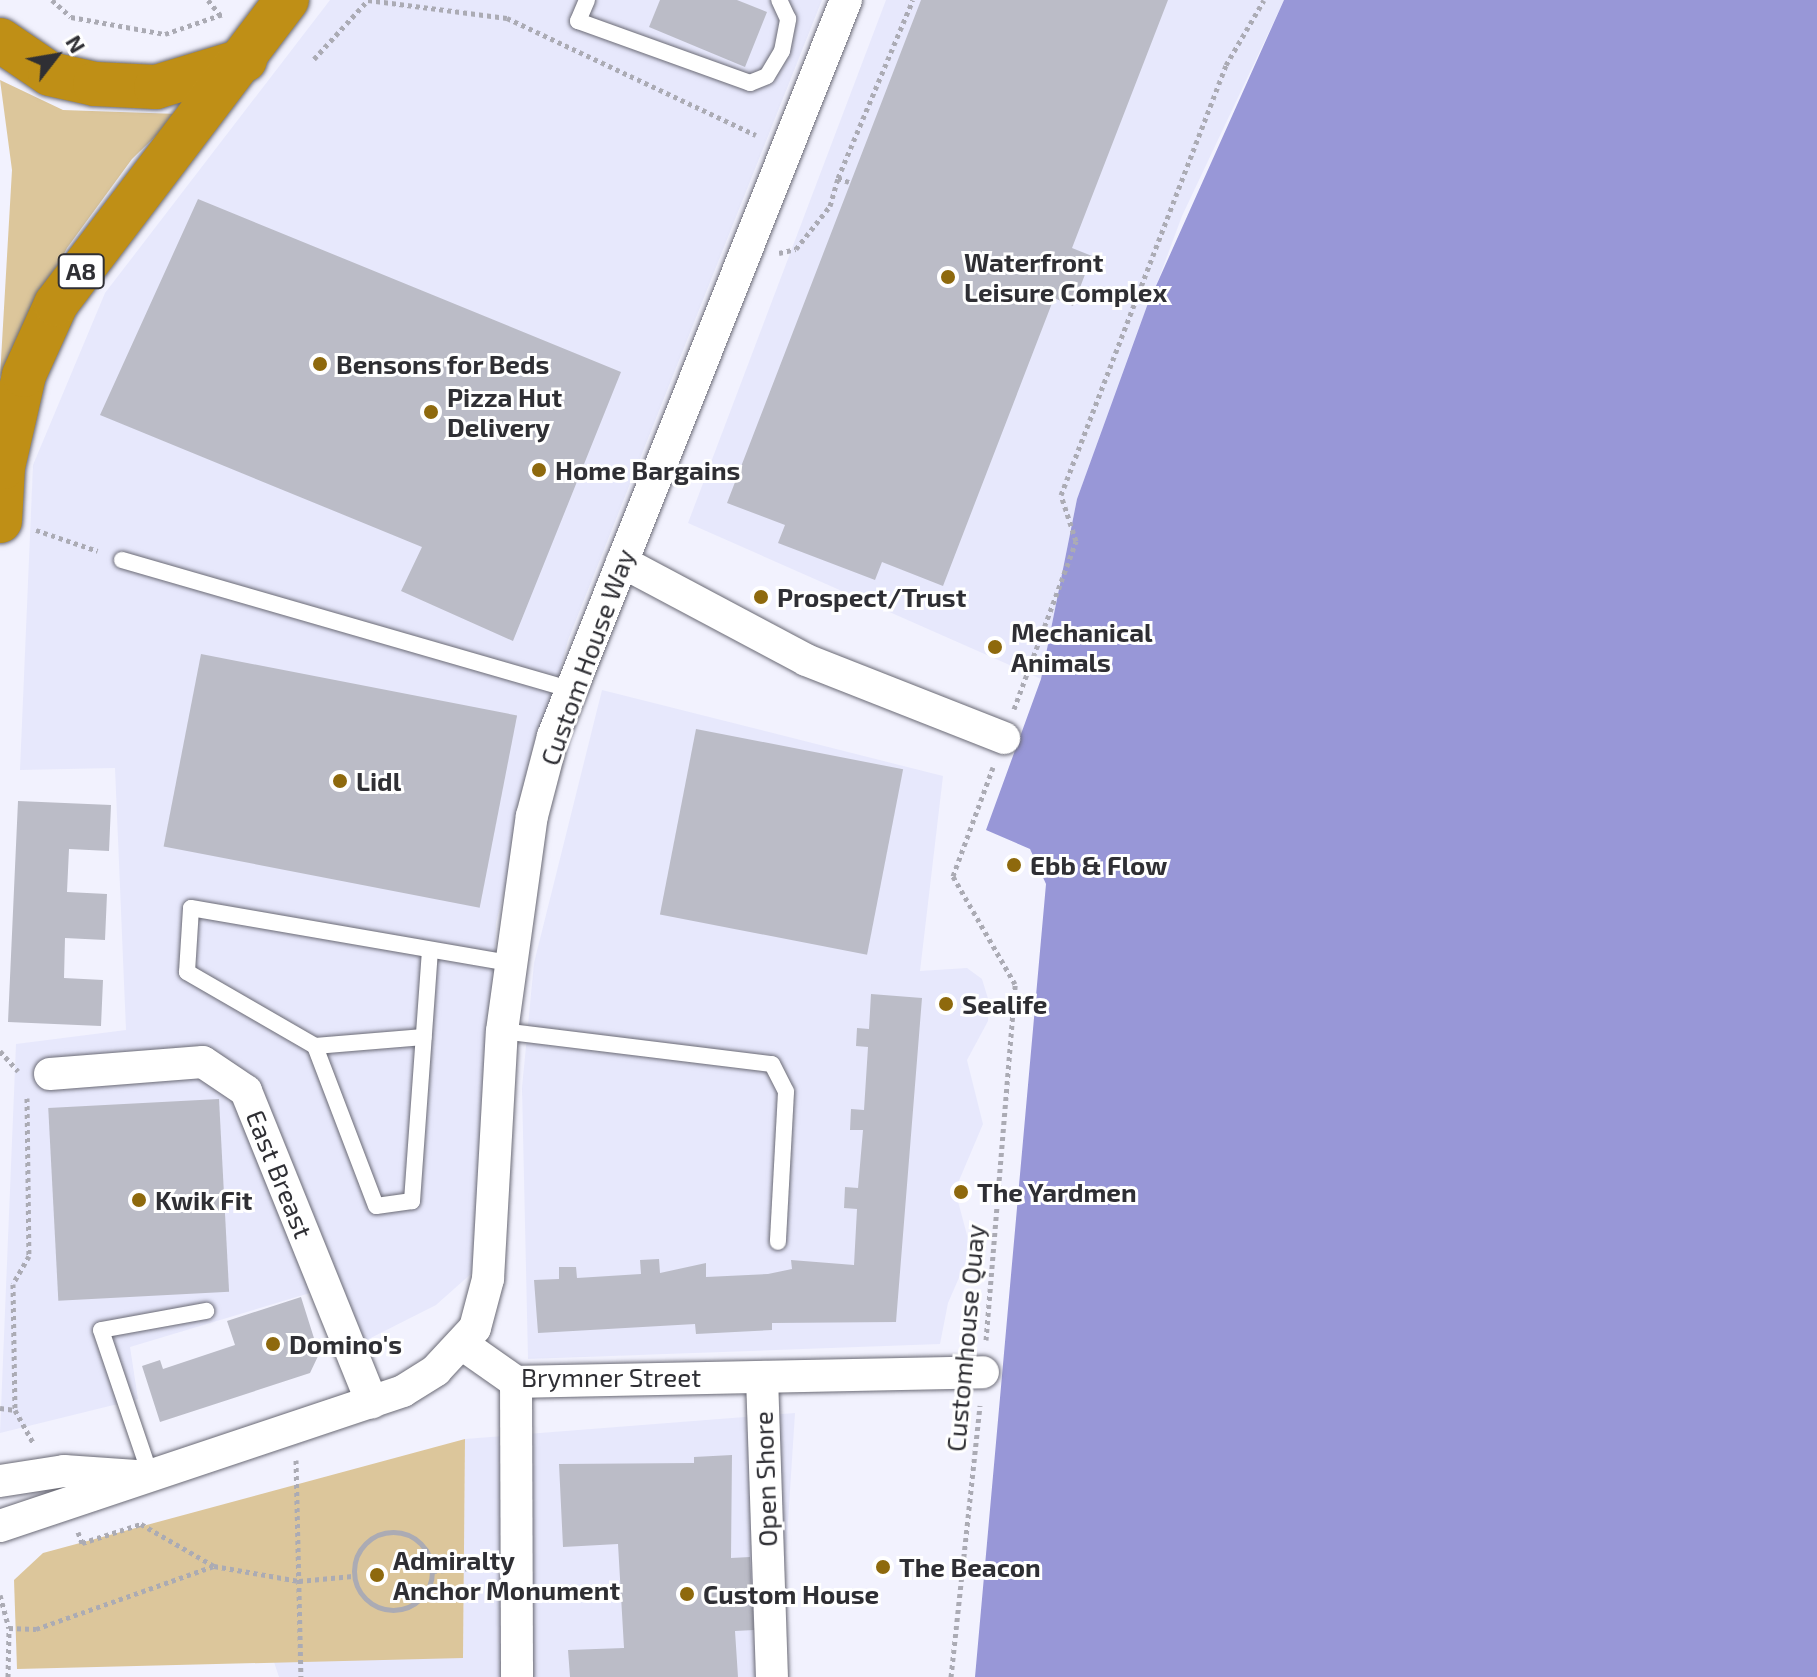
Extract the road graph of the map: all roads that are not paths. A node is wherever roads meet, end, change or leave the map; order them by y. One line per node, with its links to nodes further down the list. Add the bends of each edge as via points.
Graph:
1 (287, 0): 6 (highway)
2 (587, 0): 3 (lane, via 578,21 750,83 767,76 782,51 788,19)
3 (779, 0)
4 (846, 0): 9 (street, Custom House Way)
5 (0, 40): 6 (highway, via 50,74 95,84 156,87)
6 (245, 60): 7 (highway, A8, via 56,304 24,375 3,467)
7 (14, 524)
8 (122, 560): 10 (lane)
9 (622, 562): 10 (street, Custom House Way); 11 (street, via 806,660)
10 (571, 690): 13 (street, Custom House Way, via 532,816)
11 (1004, 738)
12 (430, 950): 13 (lane); 15 (lane); 16 (lane, via 191,908 187,972)
13 (511, 963): 14 (street, Custom House Way)
14 (502, 1031): 18 (lane, via 772,1064 786,1092); 20 (street, Custom House Way, via 488,1279 475,1328)
15 (424, 1037): 16 (lane); 16 (lane, via 412,1201 376,1206)
16 (315, 1046)
17 (50, 1074): 24 (street, East Breast, via 203,1062 246,1091)
18 (778, 1242)
19 (206, 1311): 25 (lane, via 101,1330)
20 (462, 1344): 23 (street, Brymner Street); 24 (street, via 436,1370)
21 (983, 1372): 22 (street, Brymner Street)
22 (762, 1377): 23 (street, Brymner Street); 29 (street, Open Shore)
23 (516, 1382): 28 (street)
24 (372, 1403): 25 (street)
25 (151, 1477): 26 (street, via 64,1471); 27 (street)
26 (0, 1481)
27 (0, 1526)
28 (517, 1677)
29 (772, 1677)

